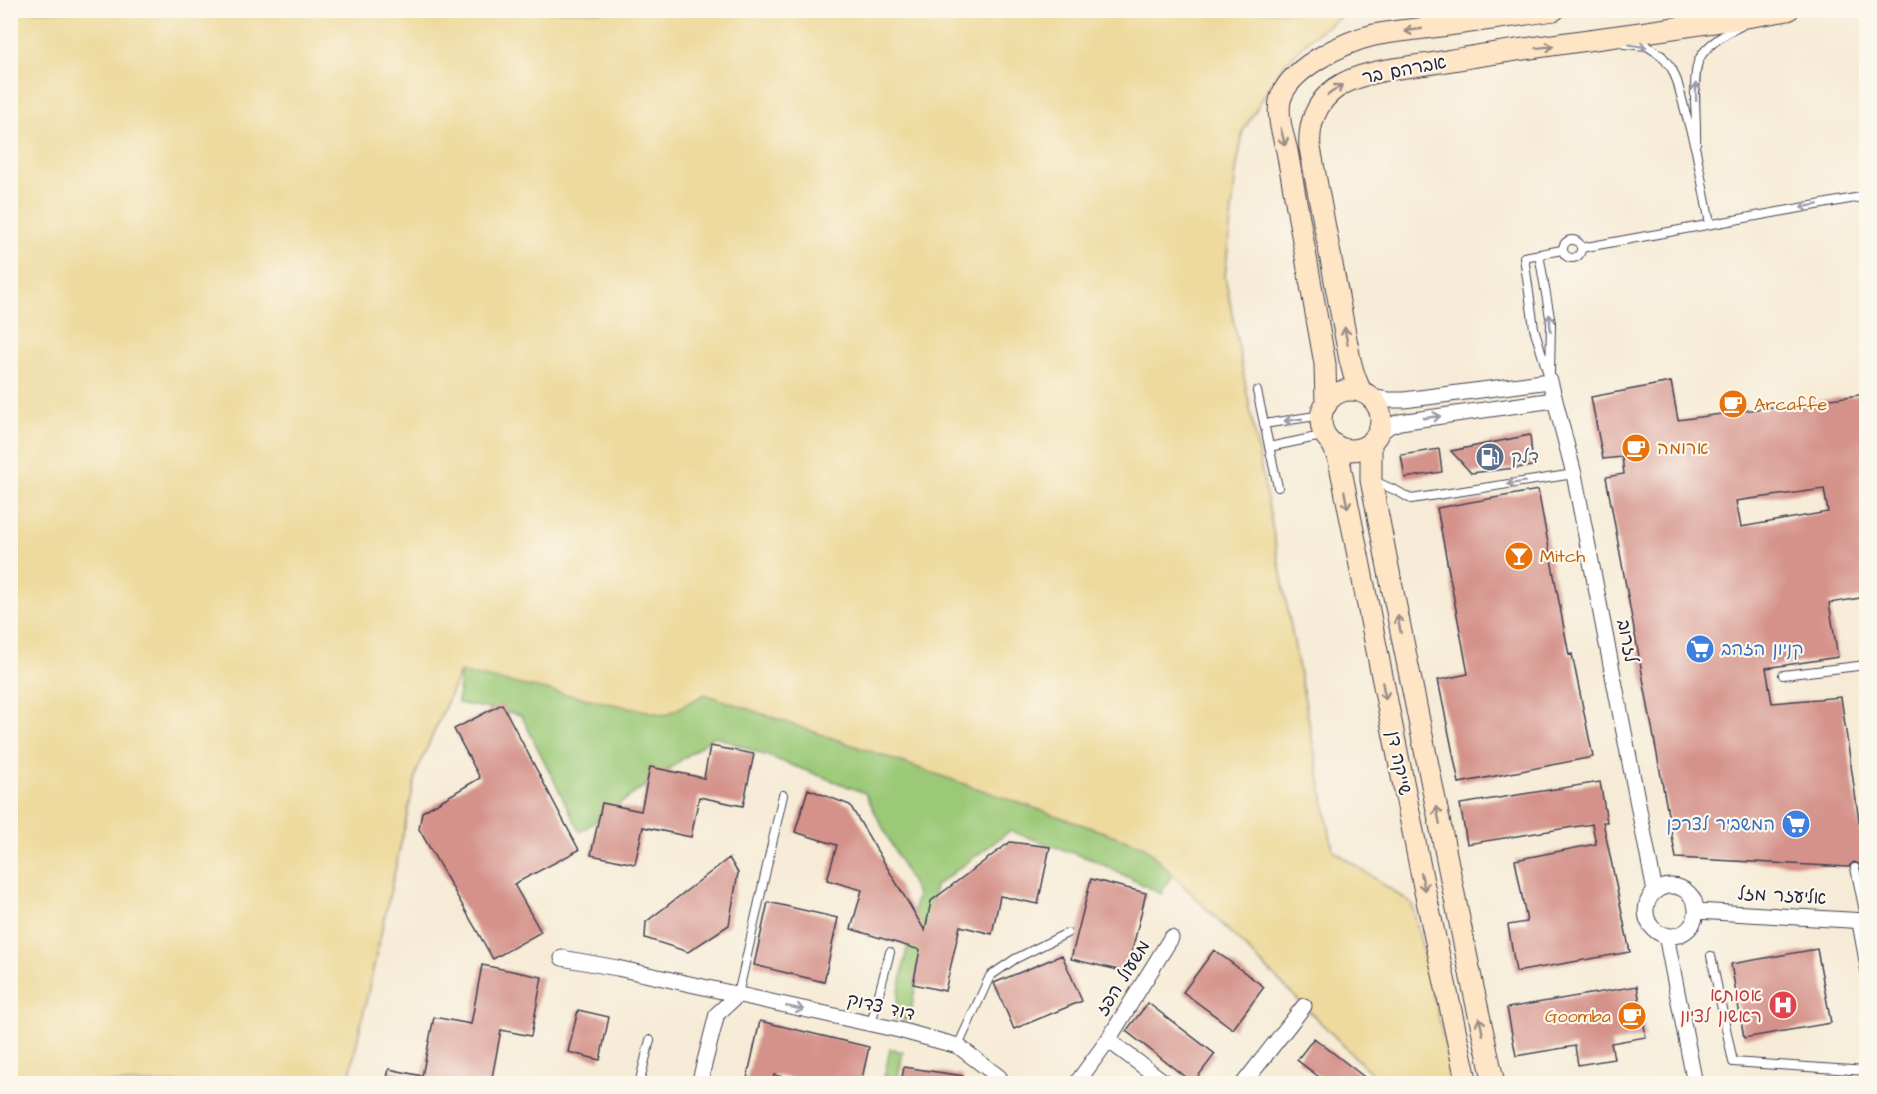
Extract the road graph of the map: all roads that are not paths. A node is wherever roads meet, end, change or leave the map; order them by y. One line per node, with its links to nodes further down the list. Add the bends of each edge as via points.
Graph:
1 (1554, 10): 16 (street, אברהם בר, one-way to 16, via 1372,36 1314,60 1286,88 1280,102 1281,128 1325,364)
2 (1788, 10): 3 (street, אברהם בר)
3 (1767, 14): 4 (street, אברהם בר); 5 (lane, one-way to 3, via 1698,61 1726,34)
4 (1580, 42): 5 (lane, one-way to 5, via 1647,46 1662,56 1677,81); 13 (street, אברהם בר, one-way to 4, via 1350,360 1310,148 1309,133 1316,111 1336,88 1365,75)
5 (1696, 151): 7 (lane)
6 (1866, 196): 7 (lane, one-way to 7)
7 (1710, 224): 8 (lane)
8 (1581, 248): 9 (lane, via 1572,240); 9 (lane, via 1573,258 1565,256)
9 (1562, 250): 10 (lane)
10 (1539, 254): 11 (lane, one-way to 10, via 1551,323); 11 (lane, via 1524,257 1534,328)
11 (1550, 381): 13 (street, via 1404,400); 14 (street, לזרוב)
12 (1257, 391): 15 (lane)
13 (1366, 394): 16 (street, via 1351,390 1332,397); 17 (street, via 1381,415)
14 (1554, 400): 17 (street, one-way to 14, via 1400,422); 19 (street, לזרוב)
15 (1264, 424): 16 (lane, one-way to 15); 18 (lane)
16 (1326, 424): 17 (street, via 1341,448 1362,448); 18 (lane); 49 (street, שייקה דן, one-way to 49, via 1339,460)
17 (1374, 439): 20 (street, שייקה דן)
18 (1269, 447): 21 (lane)
19 (1574, 474): 20 (lane, one-way to 20, via 1411,499); 26 (street, לזרוב)
20 (1371, 480): 50 (street, שייקה דן, one-way to 20)
21 (1278, 488)
22 (1866, 665): 23 (lane)
23 (1783, 675)
24 (783, 795): 36 (lane)
25 (1855, 868): 28 (lane)
26 (1655, 892): 27 (street, via 1669,886 1681,888 1692,897); 30 (street, via 1647,905 1647,915 1652,927)
27 (1696, 911): 28 (street, אליעזר מזל); 30 (street, via 1689,929 1675,936)
28 (1861, 921): 35 (lane)
29 (1067, 933): 41 (lane, via 990,976)
30 (1666, 935): 51 (street)
31 (1171, 938): 40 (street, משעול הפז)
32 (891, 952): 38 (lane)
33 (1711, 956): 42 (lane, via 1733,1062)
34 (562, 958): 36 (street, דוד צדוק)
35 (1866, 975)
36 (738, 995): 38 (street, דוד צדוק, one-way to 38); 44 (street, via 717,1014)
37 (1304, 1006): 48 (street)
38 (872, 1024): 41 (street, דוד צדוק)
39 (650, 1040): 43 (lane)
40 (1108, 1040): 46 (street, משעול הפז); 47 (street, משעול הפז)
41 (958, 1046): 45 (street, דוד צדוק)
42 (1866, 1071)
43 (639, 1083)
44 (699, 1083)
45 (1003, 1083)
46 (1076, 1083)
47 (1167, 1083)
48 (1243, 1083)
49 (1467, 1083)
50 (1494, 1083)
51 (1695, 1083)

